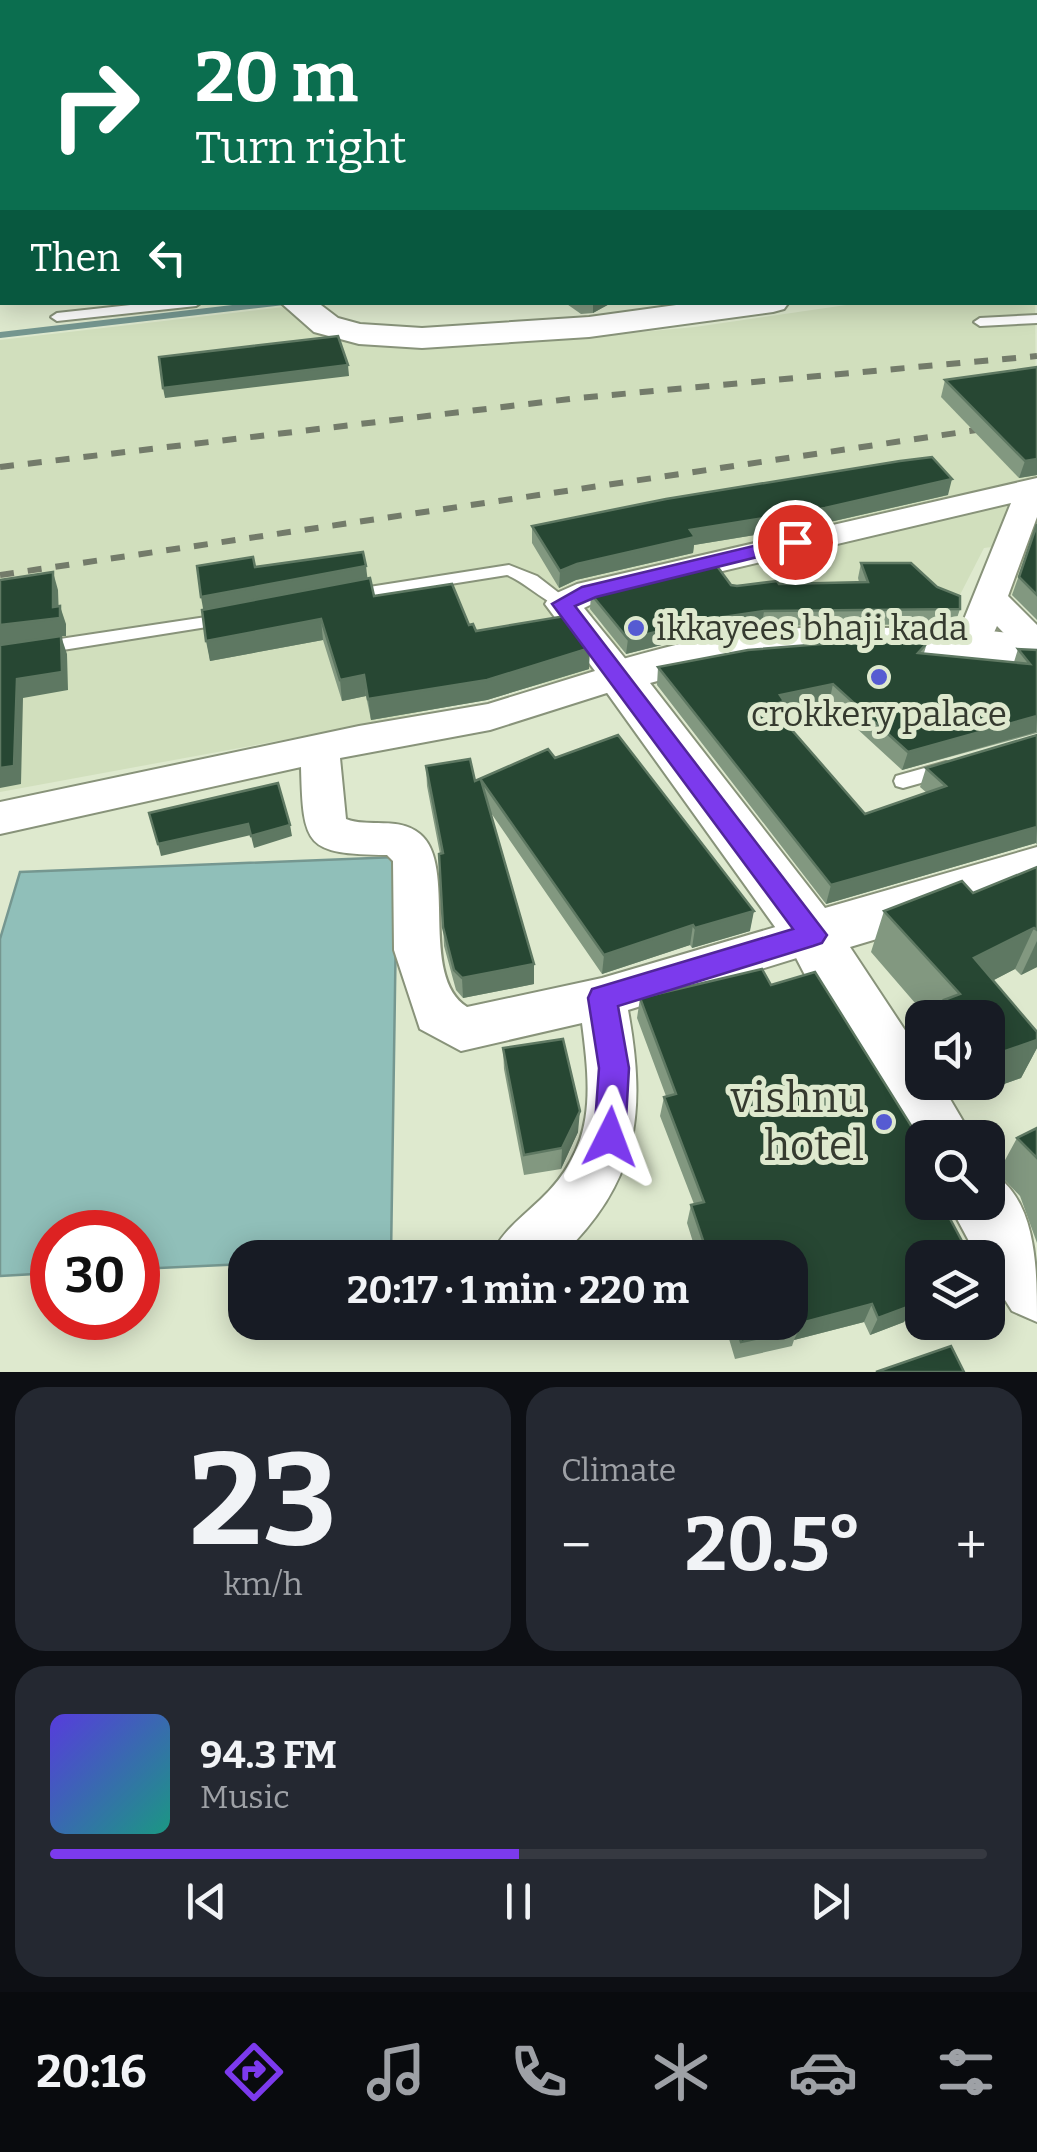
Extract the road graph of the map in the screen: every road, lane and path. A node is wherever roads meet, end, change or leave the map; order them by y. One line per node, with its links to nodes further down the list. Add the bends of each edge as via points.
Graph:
1 (168, 305): 4 (lane)
2 (298, 305): 3 (street, via 326,325 359,334 422,338 590,327)
3 (751, 305)
4 (56, 317)
5 (1037, 319): 6 (lane)
6 (980, 322)
7 (1034, 487): 8 (street); 11 (street, via 589,592)
8 (1028, 524): 10 (street)
9 (336, 598): 11 (lane, via 508,570)
10 (990, 598): 13 (street); 14 (street)
11 (562, 604): 16 (street)
12 (239, 616): 15 (lane)
13 (972, 644): 14 (street); 16 (street, via 763,646 704,653)
14 (1037, 648)
15 (0, 654)
16 (618, 676): 17 (street, via 490,717); 22 (street)
17 (320, 748): 20 (street); 23 (street, via 327,827 338,838 392,839 414,858 417,950 437,1014 460,1030)
18 (961, 765): 19 (lane)
19 (904, 781)
20 (0, 818)
21 (1037, 869): 22 (street)
22 (813, 935): 23 (street); 24 (street)
23 (602, 998): 26 (street, via 614,1068 610,1137 585,1192)
24 (928, 1120)
25 (994, 1220): 27 (street)
26 (536, 1240)
27 (1037, 1286)

